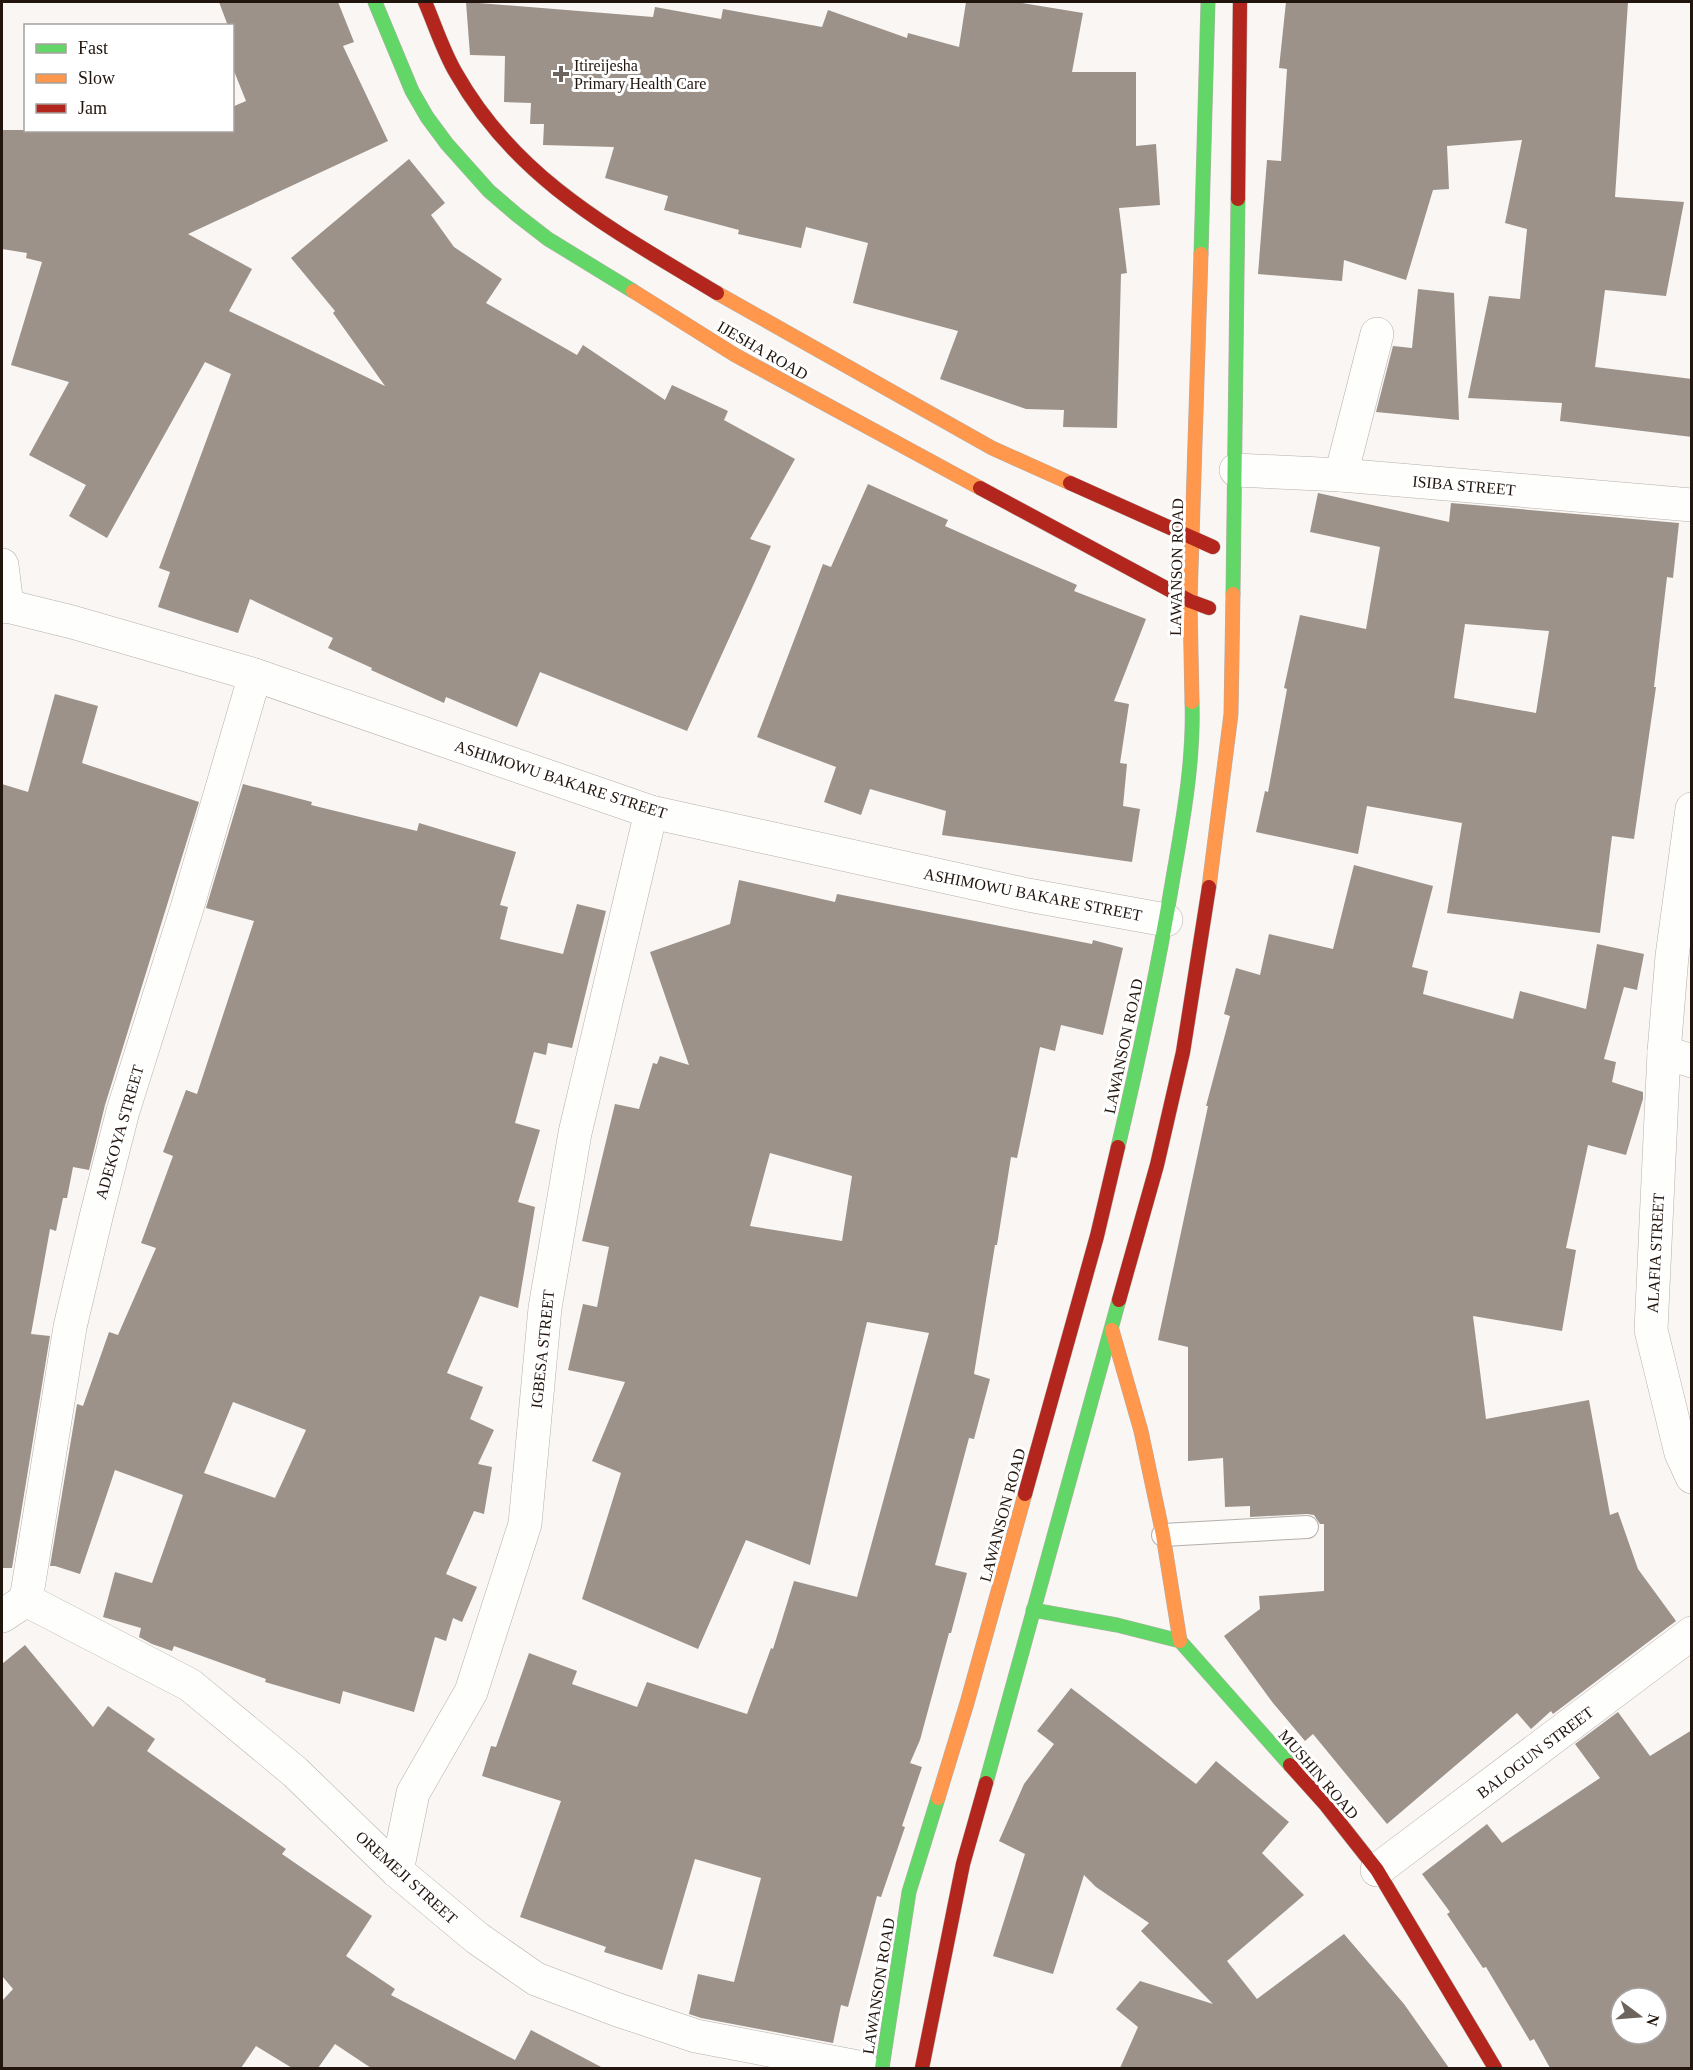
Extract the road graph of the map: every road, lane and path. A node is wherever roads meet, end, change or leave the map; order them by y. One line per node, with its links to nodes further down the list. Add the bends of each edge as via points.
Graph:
1 (375, 2): 12 (main road, IJESHA ROAD, via 427,117 489,191 548,239 737,350)
2 (425, 2): 9 (main road, IJESHA ROAD, via 455,72 486,120 546,182 604,225 754,322 992,448)
3 (1208, 2): 9 (main road, LAWANSON ROAD)
4 (1240, 2): 6 (main road)
5 (1377, 334): 7 (street)
6 (1236, 470): 7 (street, ISIBA STREET); 10 (main road)
7 (1341, 475): 8 (street, ISIBA STREET)
8 (1692, 504)
9 (1193, 540): 10 (main road, IJESHA ROAD); 12 (main road, LAWANSON ROAD)
10 (1234, 555): 14 (main road)
11 (2, 565): 13 (street)
12 (1190, 601): 14 (main road, IJESHA ROAD); 18 (main road, LAWANSON ROAD, via 1193,726)
13 (4, 606): 15 (street, ASHIMOWU BAKARE STREET)
14 (1232, 617): 20 (main road, via 1231,714 1214,857 1183,1052)
15 (255, 675): 17 (street, ASHIMOWU BAKARE STREET); 24 (street, ADEKOYA STREET, via 123,1111 70,1327)
16 (1692, 809): 19 (street, ALAFIA STREET, via 1672,956)
17 (651, 812): 18 (street, ASHIMOWU BAKARE STREET, via 1028,895); 29 (street, IGBESA STREET, via 575,1133 545,1308 525,1524 471,1692 413,1793)
18 (1166, 920): 31 (main road, LAWANSON ROAD, via 1097,1236 967,1703 909,1892)
19 (1678, 1057): 21 (street, ALAFIA STREET, via 1651,1330 1681,1453)
20 (1112, 1330): 23 (main road, via 1141,1431); 25 (main road)
21 (1692, 1477)
22 (1307, 1527): 23 (lane)
23 (1163, 1534): 27 (main road)
24 (14, 1608): 29 (street, OREMEJI STREET, via 190,1685 294,1772)
25 (1033, 1610): 27 (main road); 32 (main road, via 963,1864)
26 (1692, 1633): 28 (street, BALOGUN STREET)
27 (1180, 1641): 28 (main road, MUSHIN ROAD)
28 (1377, 1870): 33 (main road, MUSHIN ROAD)
29 (397, 1871): 30 (street, OREMEJI STREET, via 477,1938 536,1979 696,2036)
30 (863, 2068)
31 (882, 2068)
32 (922, 2068)
33 (1495, 2068)

